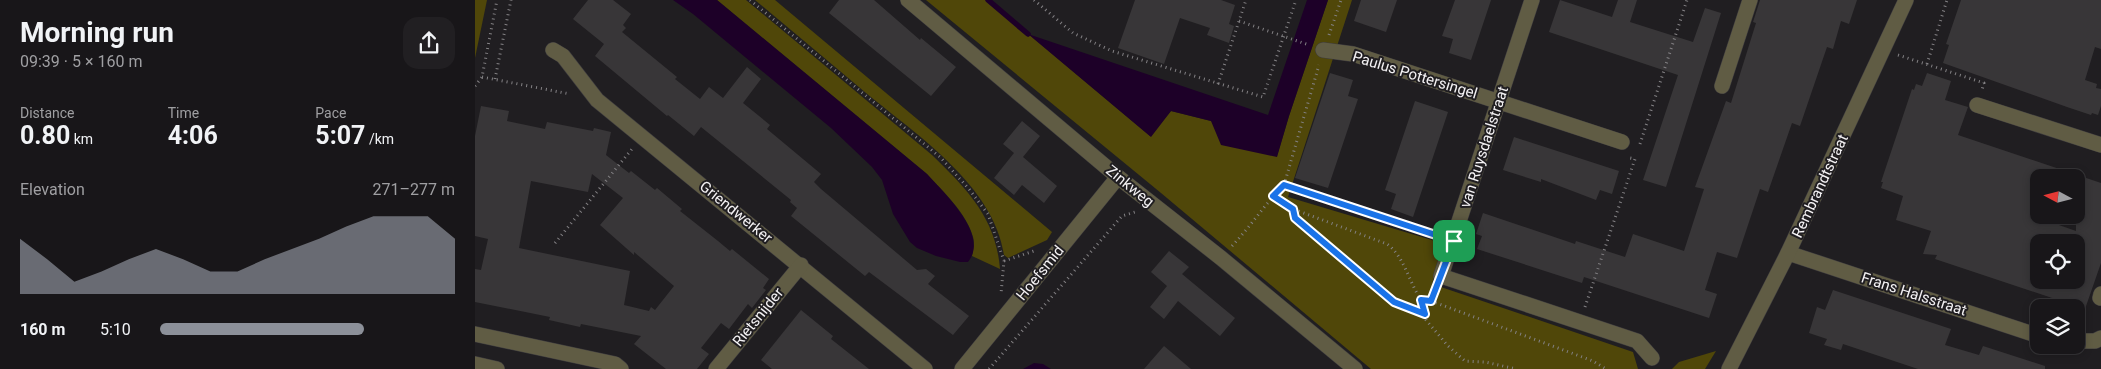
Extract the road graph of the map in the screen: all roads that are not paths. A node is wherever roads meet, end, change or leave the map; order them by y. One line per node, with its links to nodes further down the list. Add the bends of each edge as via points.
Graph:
1 (908, 0): 12 (street, Zinkweg)
2 (1532, 0): 8 (street, van Ruysdaelstraat)
3 (1750, 0): 7 (street)
4 (1906, 0): 13 (street, Rembrandtstraat)
5 (553, 50): 14 (street, Griendwerker, via 563,56 597,100)
6 (1323, 50): 8 (street, Paulus Pottersingel, via 1353,54)
7 (1722, 86)
8 (1498, 101): 10 (street, Paulus Pottersingel); 19 (street, van Ruysdaelstraat, via 1441,276 1637,341)
9 (1977, 105): 11 (street)
10 (1622, 142)
11 (2101, 145)
12 (1118, 177): 26 (street, Hoefsmid); 27 (street, Zinkweg)
13 (1788, 253): 15 (street, Frans Halsstraat); 28 (street, Rembrandtstraat)
14 (801, 265): 24 (street, Rietsnijder); 25 (street, Griendwerker)
15 (2030, 333)
16 (475, 334): 20 (street)
17 (2101, 338): 18 (street)
18 (2085, 342)
19 (1651, 358)
20 (570, 362): 23 (street, via 615,364)
21 (475, 364): 22 (street)
22 (497, 369)
23 (621, 369)
24 (716, 369)
25 (925, 369)
26 (963, 369)
27 (1355, 369)
28 (1729, 369)

